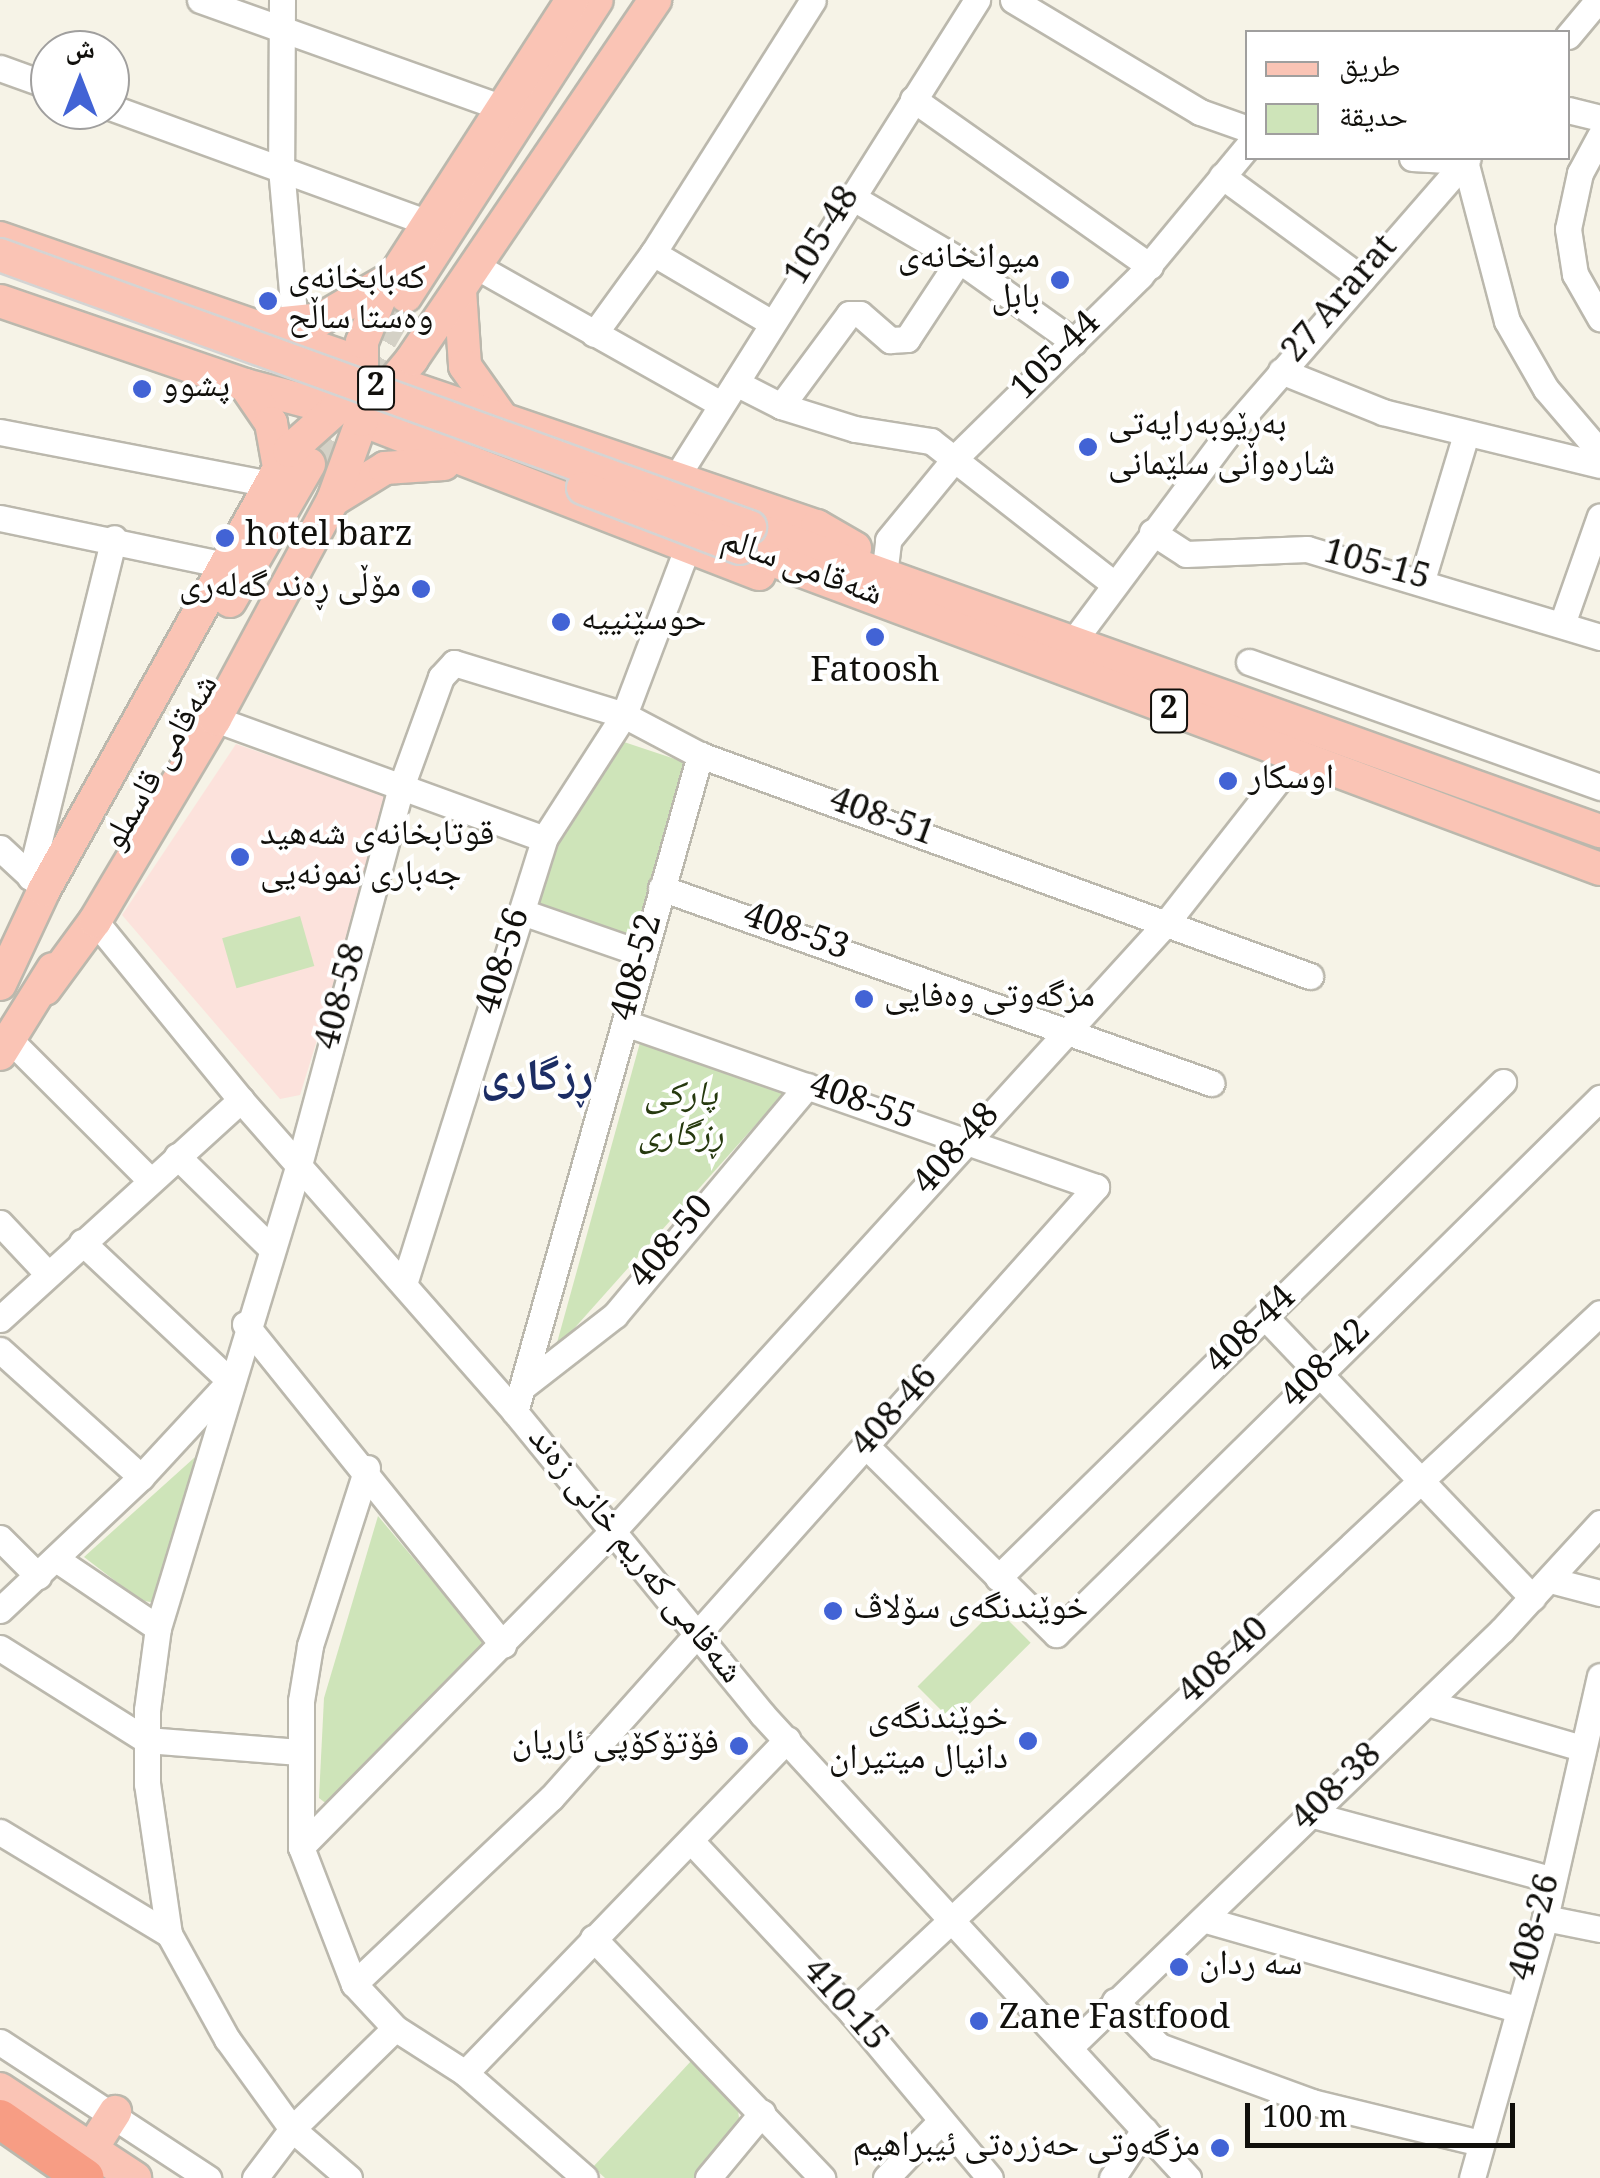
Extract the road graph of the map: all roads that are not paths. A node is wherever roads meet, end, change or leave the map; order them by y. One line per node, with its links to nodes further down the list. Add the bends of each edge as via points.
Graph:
1 (200, 0): 12 (street)
2 (282, 0): 12 (street)
3 (572, 0): 18 (main road)
4 (597, 0): 39 (main road)
5 (630, 0): 39 (main road)
6 (655, 0): 36 (main road)
7 (812, 0): 32 (street)
8 (977, 0): 17 (street, 105-48)
9 (1013, 0): 22 (street, via 1186,104)
10 (1576, 0): 13 (street)
11 (1598, 0): 14 (street)
12 (280, 28): 18 (street); 27 (street)
13 (1569, 30)
14 (1570, 33)
15 (0, 68): 16 (street)
16 (30, 79)
17 (913, 99): 29 (street, 105-48); 35 (street)
18 (501, 106): 30 (main road)
19 (1570, 110): 21 (street)
20 (130, 114): 27 (street)
21 (1600, 118)
22 (1245, 128)
23 (1600, 136): 41 (street, via 1576,184 1568,229 1575,274)
24 (1245, 149): 28 (street, 105-44)
25 (1465, 160): 38 (street, 27 Ararat)
26 (1466, 160): 58 (street, via 1507,321 1546,388)
27 (281, 168): 30 (street); 45 (street)
28 (1222, 176): 35 (street, 105-44); 38 (street)
29 (850, 196): 34 (street); 42 (street, 105-48)
30 (428, 222): 39 (main road)
31 (0, 238): 45 (main road, via 248,324)
32 (653, 253): 42 (street); 44 (street)
33 (0, 255): 67 (main road, شەقامی سالم / 2, bridge)
34 (958, 260): 46 (street); 53 (street, via 907,339 890,340 860,314 850,314)
35 (1150, 266): 46 (street, 105-44)
36 (468, 276): 44 (street); 50 (main road); 54 (main road, via 465,366)
37 (0, 278): 67 (main road, شەقامی سالم / 2, bridge)
38 (1362, 278): 48 (street, 27 Ararat)
39 (408, 294): 43 (main road); 45 (main road, via 347,309)
40 (0, 301): 49 (main road)
41 (1600, 318)
42 (772, 323): 51 (street, 105-48)
43 (366, 330): 47 (main road); 50 (main road, via 388,358)
44 (594, 334): 51 (street)
45 (303, 336): 47 (main road); 52 (main road, via 320,377)
46 (1074, 342): 59 (street, 105-44)
47 (360, 363): 50 (main road)
48 (1281, 372): 56 (street, via 1384,412); 66 (street, 27 Ararat)
49 (246, 385): 52 (main road); 62 (main road)
50 (382, 393): 52 (main road); 54 (main road); 57 (main road); 57 (main road, via 406,397 395,413); 62 (main road); 62 (main road)
51 (729, 393): 53 (street); 63 (street, 105-48)
52 (294, 400)
53 (781, 406): 59 (street, via 856,429 911,434)
54 (502, 418): 63 (main road)
55 (0, 432): 62 (street)
56 (1466, 434): 60 (street); 71 (street)
57 (406, 442): 61 (main road)
58 (1600, 452)
59 (957, 456): 72 (street); 73 (street, 105-44, via 888,540)
60 (1600, 465)
61 (477, 467): 62 (main road); 69 (main road)
62 (311, 469): 70 (main road); 80 (main road); 95 (main road, شەقامی قاسملو, via 81,861); 97 (main road, شەقامی قاسملو)
63 (677, 476): 73 (main road, via 817,526)
64 (1600, 516): 74 (street)
65 (0, 518): 68 (street)
66 (1152, 532): 71 (street, 105-15, via 1186,554 1307,548); 72 (street, 27 Ararat)
67 (745, 537): 73 (main road, شەقامی سالم / 2)
68 (114, 538): 70 (street); 89 (street)
69 (687, 548): 73 (main road, via 848,601); 79 (street, 408-56)
70 (225, 565): 89 (main road)
71 (1422, 580): 74 (street, 105-15)
72 (1114, 584): 76 (street, 27 Ararat)
73 (882, 587): 76 (main road, شەقامی سالم / 2); 82 (main road, شەقامی سالم / 2)
74 (1562, 624): 75 (street, 105-15)
75 (1600, 637)
76 (1074, 639): 85 (main road, شەقامی سالم / 2)
77 (1249, 662): 84 (street)
78 (454, 663): 79 (street, 408-51); 83 (street, 408-58, via 433,690)
79 (624, 714): 81 (street, 408-51); 86 (street, 408-56)
80 (215, 719): 83 (street); 92 (main road)
81 (700, 755): 90 (street, 408-52); 93 (street, 408-51)
82 (1294, 760): 88 (main road, شەقامی سالم / 2); 93 (street, 408-48)
83 (401, 787): 86 (street); 108 (street, 408-58)
84 (1600, 788)
85 (1600, 831)
86 (544, 839): 91 (street, 408-56)
87 (0, 848): 89 (street)
88 (1600, 869)
89 (37, 883): 95 (main road)
90 (660, 888): 94 (street, 408-52); 99 (street, 408-53)
91 (522, 912): 94 (street); 115 (street, 408-56)
92 (95, 922): 97 (main road); 104 (street, شەقامی کەریم خانی زەند)
93 (1167, 922): 96 (street, 408-51); 99 (street, 408-48)
94 (643, 954): 98 (street, 408-52)
95 (4, 974)
96 (1310, 976)
97 (45, 988): 100 (main road, شەقامی قاسملو)
98 (625, 1023): 103 (street, 408-55); 123 (street, 408-52)
99 (1069, 1030): 102 (street, 408-53); 106 (street, 408-48)
100 (5, 1047): 109 (street)
101 (1503, 1082): 118 (street, 408-44)
102 (1211, 1083)
103 (807, 1086): 106 (street, 408-55); 123 (street, 408-50, via 614,1315)
104 (241, 1100): 107 (street); 108 (street, شەقامی کەریم خانی زەند)
105 (1595, 1113): 121 (street, 408-42)
106 (968, 1142): 110 (street, 408-55); 130 (street, 408-48)
107 (178, 1156): 109 (street); 113 (street)
108 (298, 1165): 113 (street, 408-58); 115 (street, شەقامی کەریم خانی زەند)
109 (150, 1180): 112 (street)
110 (1096, 1187): 125 (street, 408-46)
111 (0, 1223): 114 (street)
112 (82, 1242): 114 (street); 122 (street)
113 (270, 1247): 119 (street, 408-58)
114 (48, 1273): 117 (street)
115 (404, 1284): 124 (street, شەقامی کەریم خانی زەند)
116 (1600, 1313): 128 (street, 408-40)
117 (0, 1319)
118 (1268, 1319): 121 (street); 133 (street, 408-44)
119 (246, 1324): 122 (street, 408-58); 126 (street)
120 (0, 1350): 127 (street)
121 (1319, 1375): 128 (street); 133 (street, 408-42, via 1056,1634)
122 (230, 1381): 127 (street); 137 (street, 408-58)
123 (525, 1386): 124 (street, 408-52)
124 (515, 1412): 130 (street, شەقامی کەریم خانی زەند)
125 (867, 1446): 133 (street); 138 (street, 408-46)
126 (367, 1468): 139 (street); 146 (street, via 310,1646)
127 (141, 1477): 132 (street)
128 (1422, 1480): 134 (street); 153 (street, 408-40)
129 (1600, 1523): 134 (street, 408-38)
130 (612, 1532): 138 (street, شەقامی کەریم خانی زەند); 139 (street, 408-48)
131 (0, 1538): 132 (street)
132 (47, 1567): 136 (street); 137 (street)
133 (998, 1578)
134 (1541, 1589): 135 (street); 142 (street, 408-38)
135 (1600, 1593)
136 (0, 1610)
137 (158, 1628): 144 (street, 408-58)
138 (696, 1636): 143 (street, شەقامی کەریم خانی زەند); 158 (street, 408-46, via 551,1798)
139 (503, 1645): 150 (street, 408-48)
140 (0, 1648): 144 (street)
141 (1600, 1676): 145 (street, 408-26)
142 (1427, 1703): 145 (street); 147 (street, 408-38)
143 (787, 1739): 149 (street); 153 (street, شەقامی کەریم خانی زەند)
144 (146, 1740): 146 (street); 156 (street, 408-58)
145 (1582, 1748): 151 (street, 408-26)
146 (300, 1752): 150 (street)
147 (1313, 1815): 151 (street); 154 (street, 408-38)
148 (0, 1832): 156 (street)
149 (691, 1841): 157 (street); 161 (street, 410-15)
150 (300, 1846): 158 (street)
151 (1551, 1879): 152 (street, 408-26)
152 (1545, 1918): 155 (street); 160 (street, 408-26)
153 (952, 1920): 161 (street, 408-40); 164 (street, شەقامی کەریم خانی زەند)
154 (1206, 1920): 159 (street, 408-38); 160 (street)
155 (1600, 1929)
156 (169, 1934): 171 (street, via 227,2039)
157 (594, 1938): 165 (street); 168 (street)
158 (354, 1984): 162 (street)
159 (1115, 2001): 164 (street, 408-38); 173 (street, via 1159,2046 1312,2102)
160 (1516, 2009): 173 (street, 408-26)
161 (852, 2013): 170 (street, 410-15)
162 (395, 2028): 165 (street); 171 (street)
163 (0, 2042): 167 (street)
164 (1070, 2047): 172 (street, شەقامی کەریم خانی زەند)
165 (465, 2073): 180 (street)
166 (0, 2090): 174 (main road)
167 (116, 2112): 174 (main road); 177 (street)
168 (762, 2113): 181 (street); 182 (street)
169 (0, 2119): 174 (highway)
170 (939, 2123): 175 (street); 183 (street, 410-15)
171 (292, 2129): 178 (street); 179 (street)
172 (1144, 2130): 184 (street); 185 (street, شەقامی کەریم خانی زەند)
173 (1480, 2143): 186 (street, 408-26)
174 (88, 2163): 176 (main road)
175 (896, 2174)
176 (135, 2178)
177 (208, 2178)
178 (255, 2178)
179 (349, 2178)
180 (585, 2178)
181 (708, 2178)
182 (822, 2178)
183 (990, 2178)
184 (1112, 2178)
185 (1188, 2178)
186 (1472, 2178)

